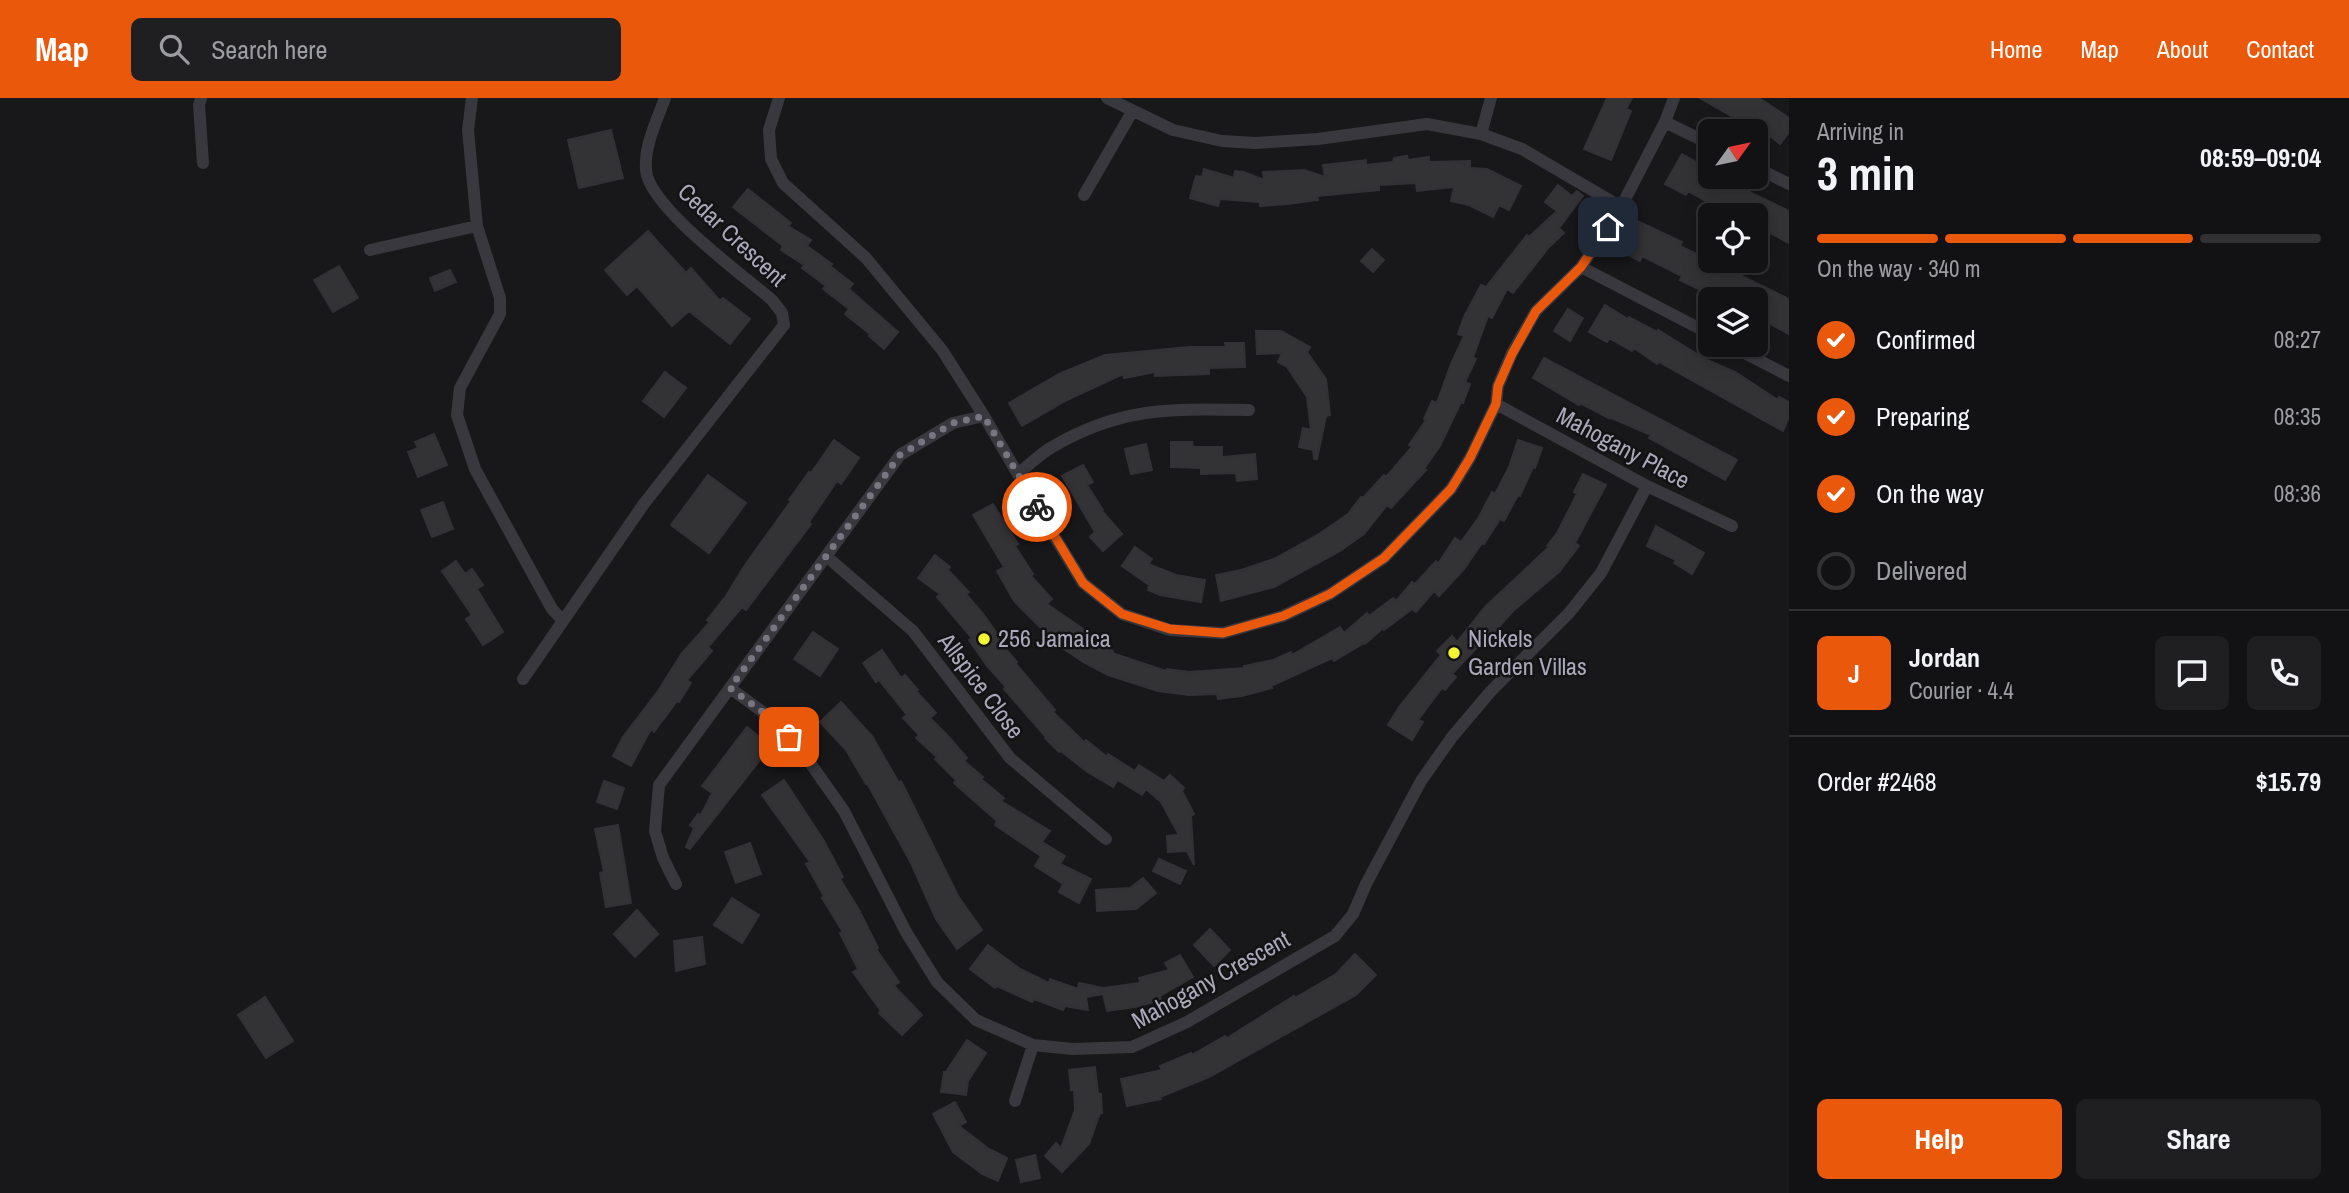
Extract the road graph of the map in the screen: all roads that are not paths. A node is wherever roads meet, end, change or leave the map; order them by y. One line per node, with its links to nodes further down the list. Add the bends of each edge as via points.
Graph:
1 (201, 98): 12 (street)
2 (472, 98): 17 (street, via 468,130)
3 (665, 98): 30 (street, Cedar Crescent, via 648,147 646,172 654,191 686,228 772,300 784,325 643,505)
4 (779, 98): 25 (street, via 769,130 771,159 783,183 866,258 942,350)
5 (1107, 98): 8 (street)
6 (1491, 98): 10 (street)
7 (1674, 98): 9 (street)
8 (1132, 112): 10 (street, via 1173,130 1222,141 1318,139 1427,124); 15 (street)
9 (1665, 122): 11 (street); 16 (street)
10 (1481, 134): 16 (street, via 1522,149)
11 (1698, 138)
12 (203, 163)
13 (1768, 174): 14 (street)
14 (1789, 184)
15 (1084, 195)
16 (1622, 207): 19 (street)
17 (477, 226): 18 (street); 30 (street, via 500,298 500,314 460,388 457,415 475,469 552,609)
18 (370, 250)
19 (1581, 267): 20 (street); 23 (street, via 1536,311 1507,364)
20 (1698, 328)
21 (1752, 357): 22 (street)
22 (1789, 376)
23 (1496, 404): 26 (street, via 1451,489 1384,558 1330,594 1283,616 1223,633 1170,629 1122,614 1083,583); 27 (street, Mahogany Place)
24 (1249, 410): 26 (street, via 1141,412 1100,423 1050,448)
25 (984, 416): 26 (street); 29 (street, via 953,423 900,455)
26 (1019, 473)
27 (1647, 486): 28 (street, Mahogany Place); 35 (street, Mahogany Crescent, via 1601,573 1569,613 1492,691 1421,781 1353,914 1335,936 1187,1022 1132,1048)
28 (1732, 526)
29 (826, 556): 32 (street); 33 (street, Allspice Close, via 913,631 1010,758)
30 (563, 621): 31 (street)
31 (523, 680)
32 (730, 688): 34 (street, via 659,785 655,831); 35 (street, Mahogany Crescent, via 771,718 806,757 844,811 937,982 976,1020)
33 (1106, 839)
34 (676, 884)
35 (1033, 1045): 36 (street)
36 (1015, 1101)

